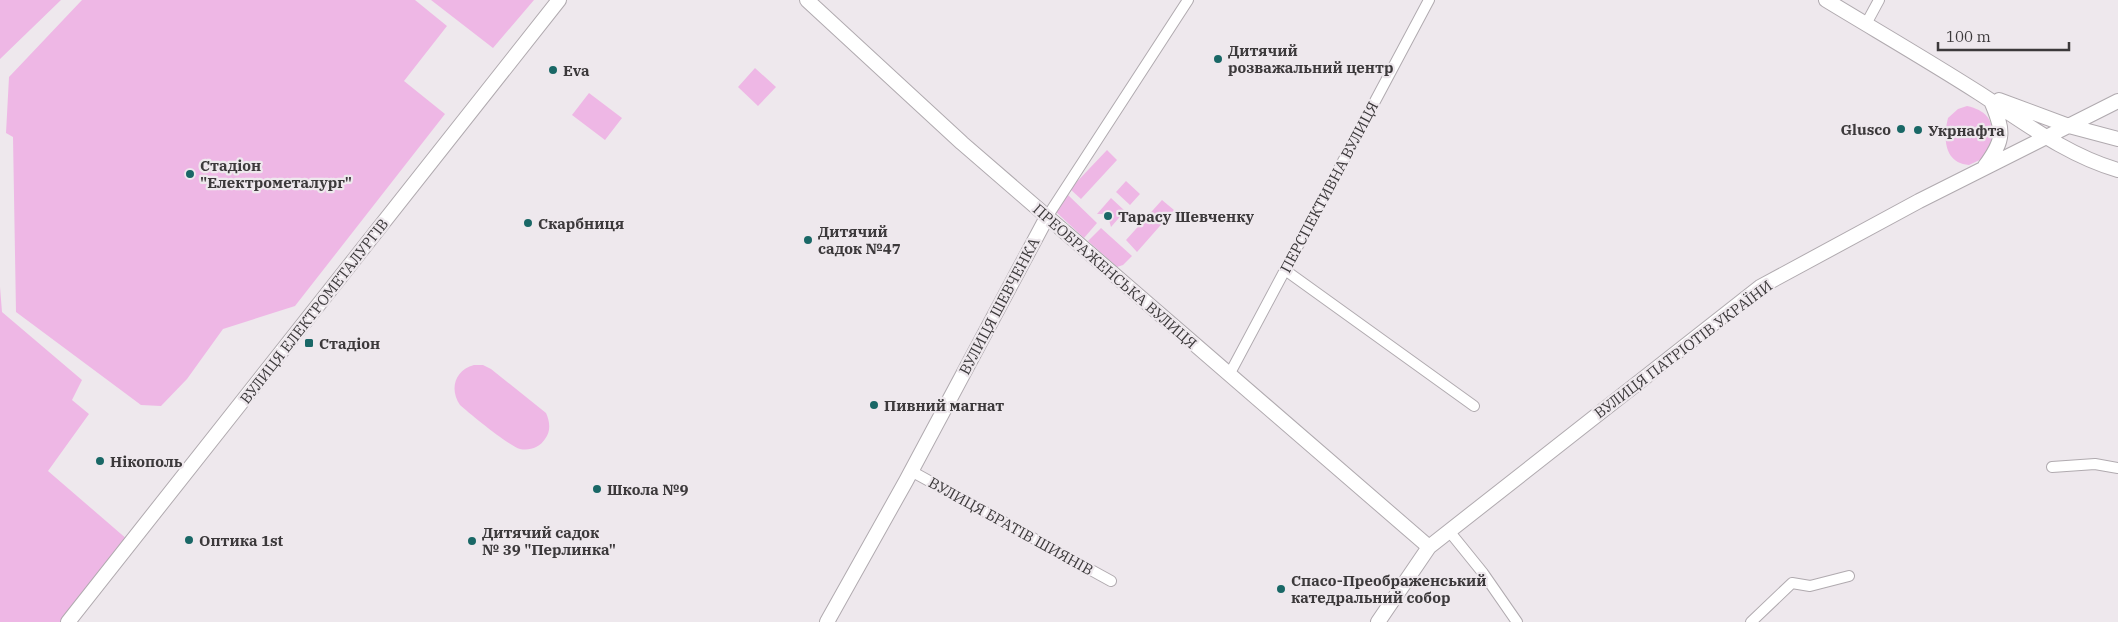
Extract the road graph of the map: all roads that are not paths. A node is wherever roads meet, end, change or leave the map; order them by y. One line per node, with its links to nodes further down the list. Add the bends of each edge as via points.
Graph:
1 (559, 0): 26 (main road, ВУЛИЦЯ ЕЛЕКТРОМЕТАЛУРГІВ)
2 (808, 0): 15 (main road, ПРЕОБРАЖЕНСЬКА ВУЛИЦЯ)
3 (1188, 0): 15 (street, ВУЛИЦЯ ШЕВЧЕНКА)
4 (1429, 0): 16 (street, ПЕРСПЕКТИВНА ВУЛИЦЯ)
5 (1826, 0): 7 (main road)
6 (1879, 0): 7 (street)
7 (1866, 24): 8 (main road)
8 (1985, 97): 10 (main road); 11 (main road); 13 (main road, via 1998,118 2001,136 1998,149)
9 (2118, 101): 10 (main road, ВУЛИЦЯ ПАТРІОТІВ УКРАЇНИ)
10 (2069, 126): 11 (main road, ВУЛИЦЯ ПАТРІОТІВ УКРАЇНИ); 12 (main road)
11 (2045, 138): 13 (main road, ВУЛИЦЯ ПАТРІОТІВ УКРАЇНИ); 14 (main road)
12 (2118, 139)
13 (1983, 169): 22 (main road, ВУЛИЦЯ ПАТРІОТІВ УКРАЇНИ, via 1919,200 1760,287)
14 (2118, 170)
15 (1047, 217): 17 (main road, ПРЕОБРАЖЕНСЬКА ВУЛИЦЯ); 21 (main road, ВУЛИЦЯ ШЕВЧЕНКА)
16 (1285, 270): 17 (street, ПЕРСПЕКТИВНА ВУЛИЦЯ); 18 (street)
17 (1229, 375): 23 (main road, ПРЕОБРАЖЕНСЬКА ВУЛИЦЯ)
18 (1474, 406)
19 (2052, 467): 20 (street, via 2095,464)
20 (2118, 468)
21 (911, 471): 25 (street, ВУЛИЦЯ БРАТІВ ШИЯНІВ); 27 (main road, ВУЛИЦЯ ШЕВЧЕНКА)
22 (1448, 531): 23 (main road, ВУЛИЦЯ ПАТРІОТІВ УКРАЇНИ); 29 (street, via 1483,573)
23 (1428, 547): 28 (main road, ВУЛИЦЯ ПАТРІОТІВ УКРАЇНИ)
24 (1849, 576): 30 (street, via 1810,586 1792,583)
25 (1111, 581)
26 (68, 622)
27 (827, 622)
28 (1378, 622)
29 (1517, 622)
30 (1750, 622)

